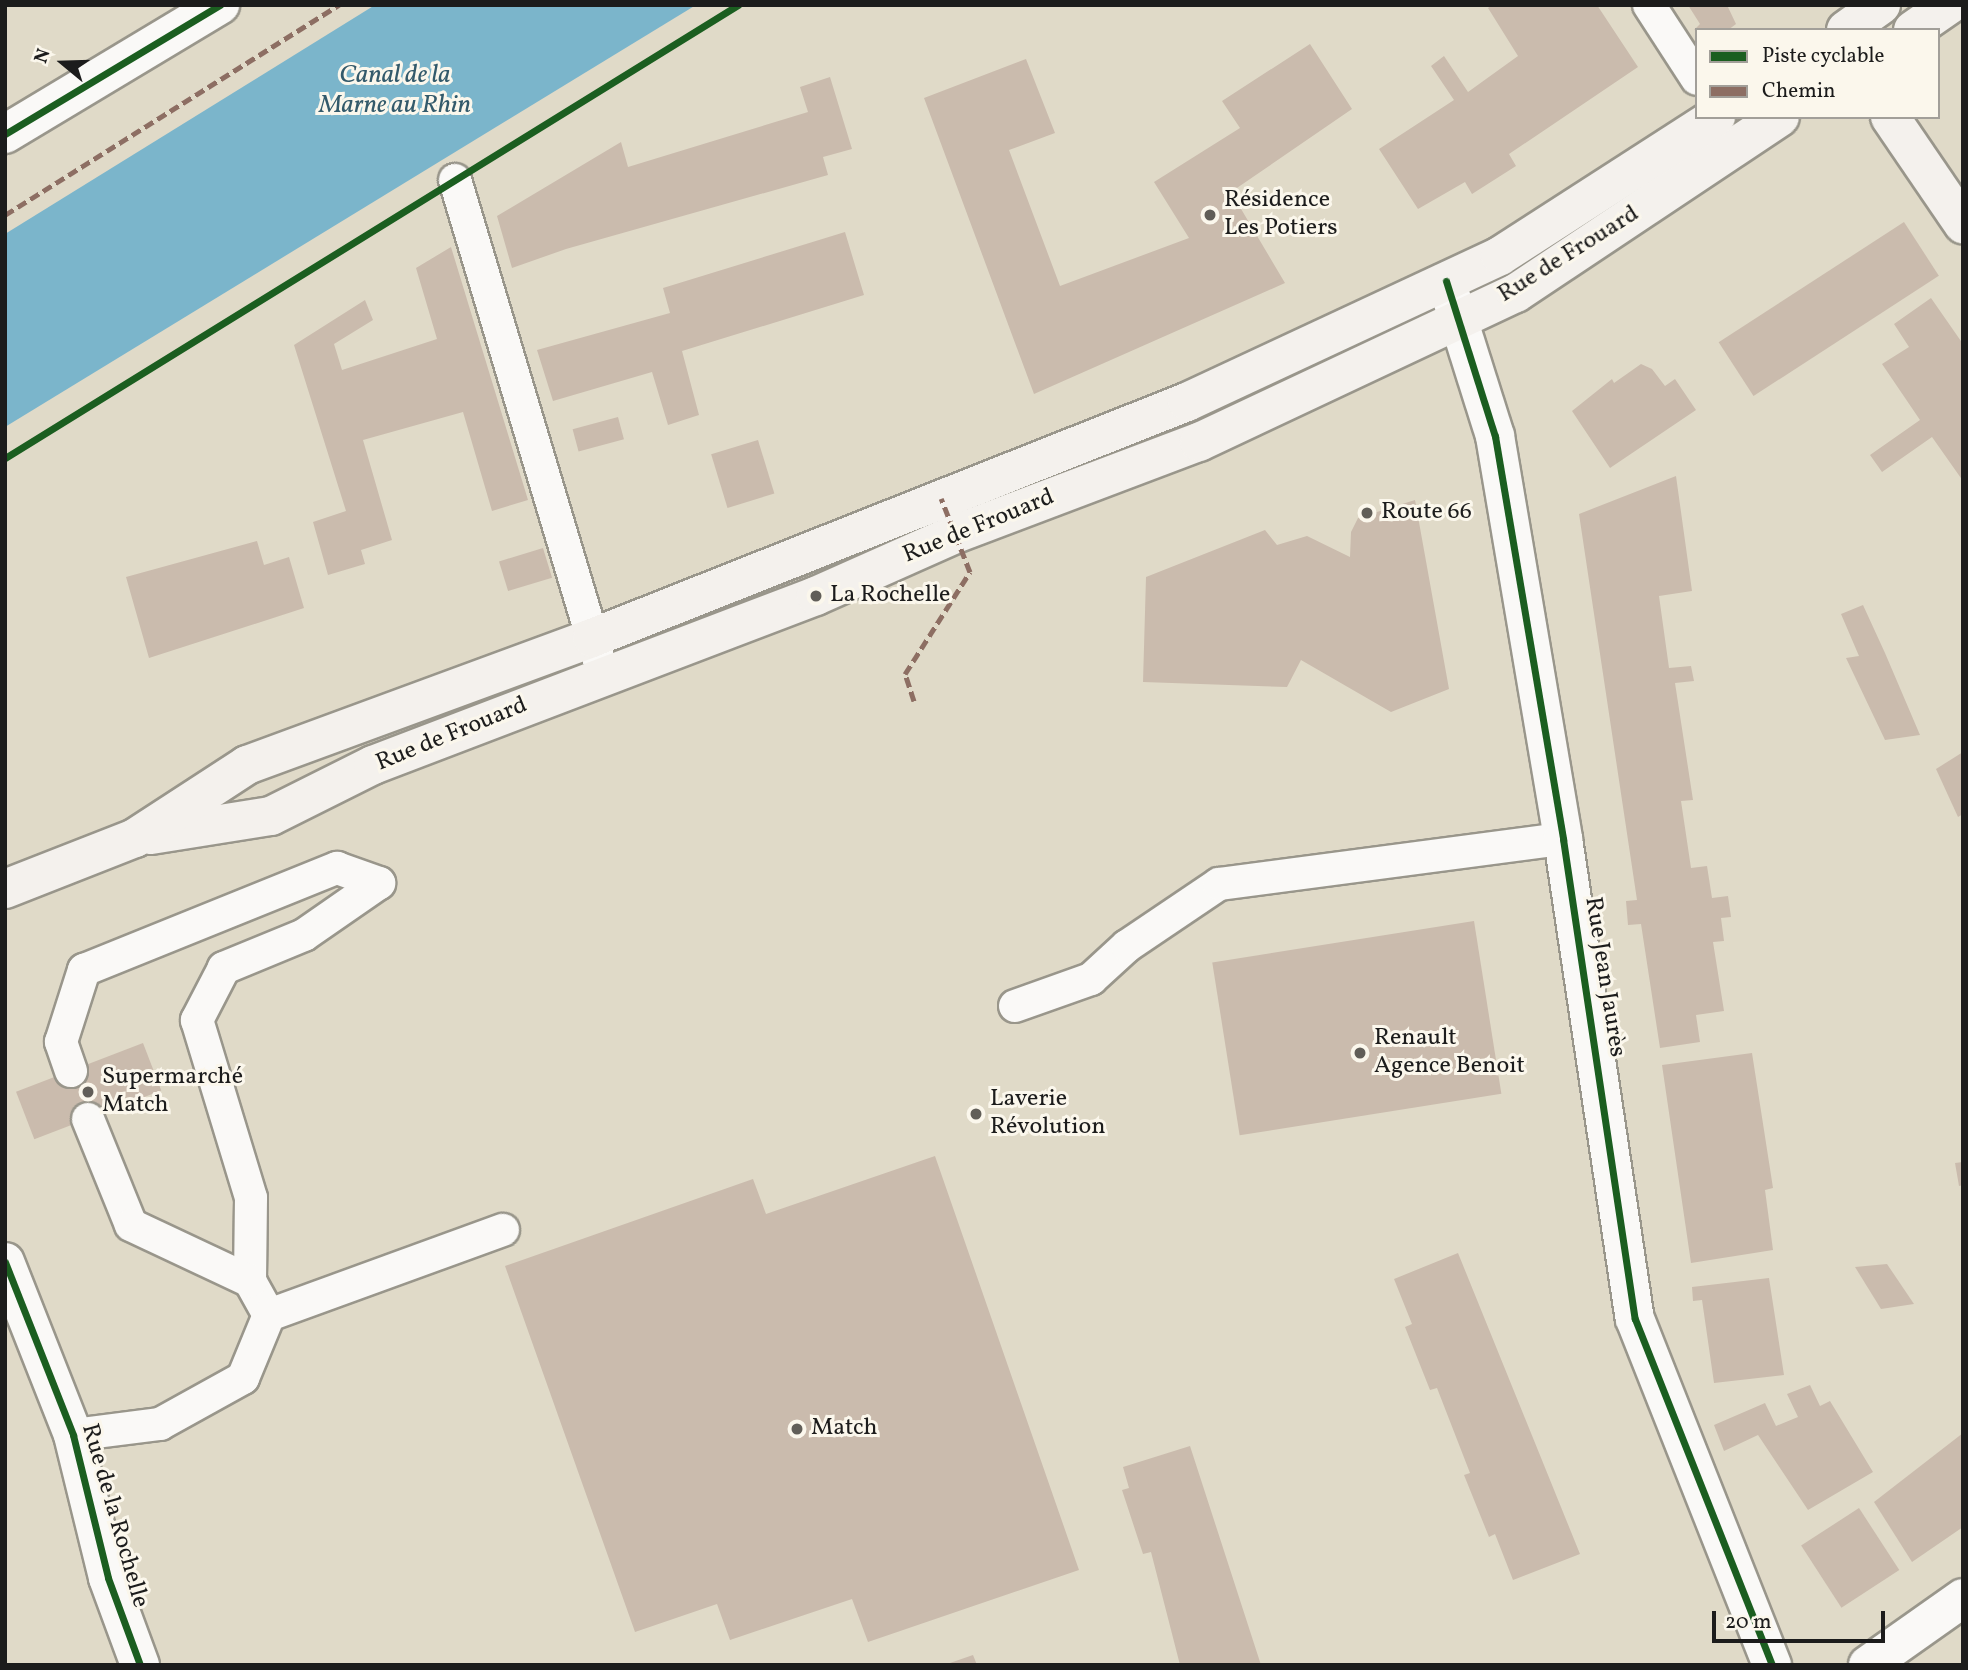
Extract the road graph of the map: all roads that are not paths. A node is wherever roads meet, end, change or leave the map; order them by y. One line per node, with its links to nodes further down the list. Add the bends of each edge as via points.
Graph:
1 (220, 5): 11 (street)
2 (1649, 5): 7 (lane)
3 (1881, 5): 5 (main road)
4 (1949, 5): 6 (main road)
5 (1849, 28)
6 (1916, 28)
7 (1695, 76)
8 (1713, 119): 14 (main road, Rue de Frouard, via 1500,256)
9 (1777, 119): 15 (main road, Rue de Frouard, via 1516,293)
10 (1891, 119): 13 (main road)
11 (5, 134)
12 (455, 180): 16 (lane)
13 (1963, 224)
14 (1446, 281): 15 (street, Rue Jean Jaurès); 16 (main road, Rue de Frouard, via 1187,402)
15 (1460, 319): 17 (main road, Rue de Frouard, via 1199,442); 19 (street, Rue Jean Jaurès, via 1495,436)
16 (592, 638): 17 (lane); 18 (main road, Rue de Frouard, via 247,765)
17 (604, 676): 18 (main road, Rue de Frouard, via 373,765 271,816)
18 (135, 838): 20 (main road, Rue de Frouard)
19 (1563, 839): 21 (lane, via 1219,884 1127,946 1091,979); 31 (street, Rue Jean Jaurès, via 1635,1319)
20 (5, 889)
21 (1015, 1006)
22 (71, 1071): 26 (lane, via 61,1042 84,970 337,868 379,883 304,935 224,968 197,1020 251,1198)
23 (88, 1119): 26 (lane, via 131,1225)
24 (503, 1230): 27 (lane)
25 (5, 1262): 28 (street, Rue de la Rochelle)
26 (250, 1281): 27 (lane)
27 (269, 1315): 28 (lane, via 243,1378 160,1424)
28 (73, 1436): 30 (street, Rue de la Rochelle, via 108,1578)
29 (1963, 1598): 32 (street)
30 (140, 1665)
31 (1772, 1665)
32 (1868, 1665)

